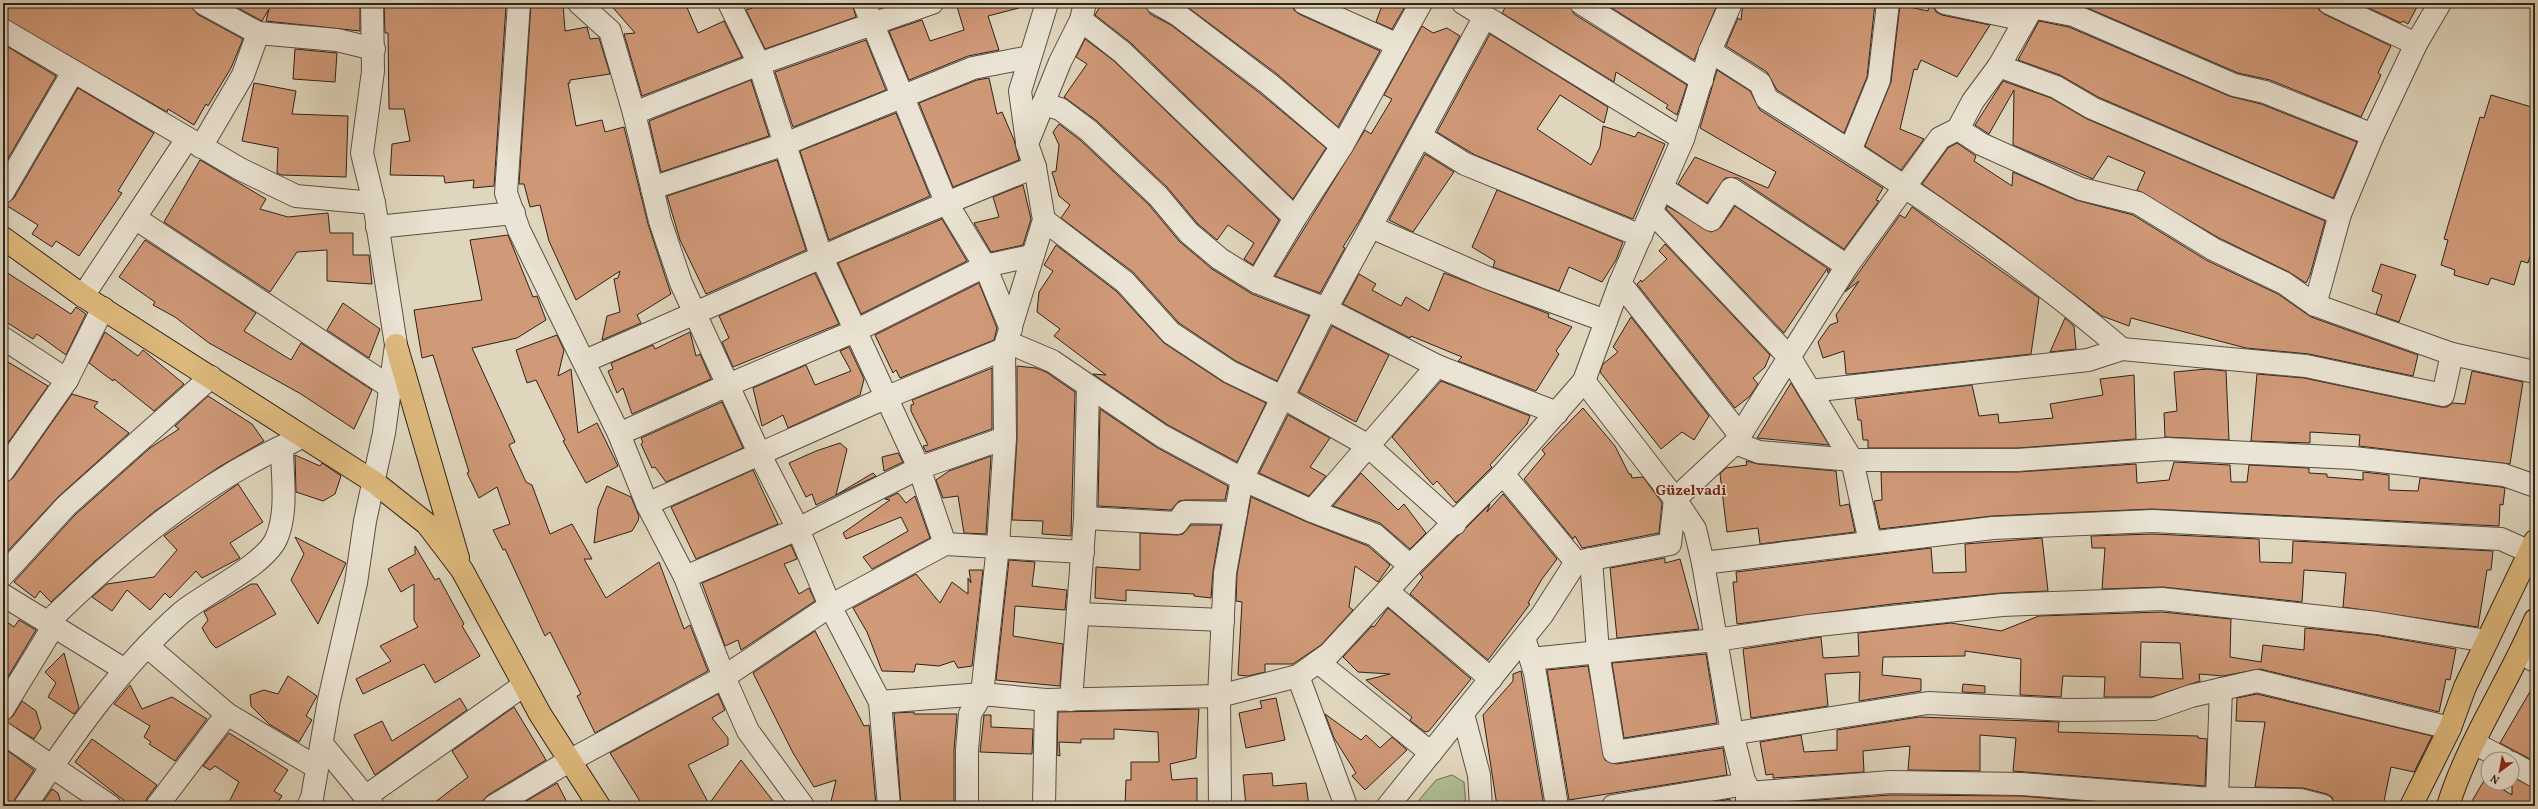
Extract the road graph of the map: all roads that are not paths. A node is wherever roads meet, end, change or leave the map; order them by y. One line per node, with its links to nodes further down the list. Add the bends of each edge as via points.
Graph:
1 (204, 3): 24 (street)
2 (372, 3): 27 (street)
3 (519, 3): 54 (street, via 506,193)
4 (579, 3): 36 (street, via 610,31)
5 (729, 3): 30 (street)
6 (864, 3): 22 (street)
7 (932, 3): 22 (street)
8 (1047, 3): 29 (street)
9 (1157, 3): 44 (street, via 1178,15 1263,80)
10 (1304, 3): 26 (street)
11 (1421, 3): 26 (street)
12 (1463, 3): 21 (street)
13 (1581, 3): 33 (street)
14 (1731, 3): 28 (street)
15 (1888, 3): 45 (street, via 1878,80)
16 (1945, 3): 19 (street)
17 (2329, 3): 25 (street)
18 (2440, 3): 25 (street)
19 (2031, 10): 31 (street); 38 (street, via 2073,15 2234,85 2265,92)
20 (1083, 11): 35 (street); 57 (street, via 1122,52)
21 (1484, 18): 39 (street); 40 (street)
22 (872, 25): 30 (street); 34 (street)
23 (3, 30): 32 (street)
24 (258, 33): 27 (street, via 337,40); 41 (street, via 243,75)
25 (2416, 44): 38 (street)
26 (1398, 45): 44 (street)
27 (374, 48): 52 (street, via 362,153)
28 (1710, 51): 33 (street); 45 (street, via 1760,83 1767,99)
29 (1030, 57): 34 (street, via 973,68); 43 (street, via 1020,91)
30 (759, 64): 36 (street); 42 (street)
31 (1999, 66): 37 (street, via 1973,101); 55 (street, via 2056,87 2092,108)
32 (74, 72): 41 (street); 50 (street)
33 (1702, 80): 40 (street)
34 (903, 96): 42 (street); 51 (street)
35 (1043, 104): 43 (street); 67 (street, via 1060,109 1088,130 1158,196 1189,233 1220,259)
36 (634, 113): 48 (street)
37 (1958, 129): 47 (street, via 1940,138); 70 (street, via 1981,144 2081,189 2138,203 2214,249 2284,283)
38 (2373, 135): 55 (street)
39 (1420, 136): 60 (street); 61 (street, via 1465,164)
40 (1683, 139): 49 (street)
41 (194, 143): 52 (street, via 296,196); 56 (street)
42 (785, 144): 48 (street); 63 (street)
43 (1027, 144): 46 (street)
44 (1342, 146): 57 (street)
45 (1850, 150): 47 (street)
46 (1035, 167): 51 (street); 58 (street)
47 (1906, 187): 66 (street); 79 (street, via 2077,311)
48 (652, 188): 73 (street, via 681,283)
49 (1662, 188): 53 (street); 66 (street, via 1711,220 1731,189)
50 (3, 192)
51 (946, 202): 63 (street); 65 (street)
52 (374, 203): 59 (street)
53 (1652, 212): 61 (street); 81 (street)
54 (514, 213): 59 (street); 82 (street, via 519,230)
55 (2340, 214): 70 (street)
56 (135, 218): 69 (street); 89 (street)
57 (1295, 218): 67 (street)
58 (1044, 220): 64 (street); 92 (street, via 1125,282 1172,332 1230,372)
59 (377, 227): 78 (street)
60 (1371, 227): 72 (street); 74 (street, via 1488,278)
61 (1641, 236): 68 (street)
62 (3, 238): 69 (main road)
63 (821, 256): 73 (street); 75 (street)
64 (1031, 256): 65 (street); 77 (street)
65 (985, 266): 75 (street); 77 (street)
66 (1847, 266): 81 (street)
67 (1257, 282): 72 (street)
68 (1620, 283): 74 (street); 98 (street)
69 (83, 296): 71 (main road)
70 (2315, 305): 80 (street)
71 (103, 308): 85 (main road); 86 (street)
72 (1326, 309): 83 (street); 92 (street)
73 (695, 314): 82 (street); 88 (street)
74 (1606, 321): 87 (street)
75 (855, 331): 88 (street); 93 (street)
76 (3, 338): 86 (street)
77 (1008, 340): 90 (street, via 1052,361); 93 (street); 97 (street)
78 (396, 346): 89 (street); 124 (main road)
79 (2122, 349): 80 (street, via 2306,366 2443,395); 91 (street, via 2088,360)
80 (2452, 354): 84 (street)
81 (1790, 358): 91 (street); 98 (street)
82 (585, 361): 95 (street)
83 (1437, 366): 94 (street); 99 (street)
84 (2535, 372)
85 (211, 377): 96 (main road); 125 (street, via 66,506)
86 (67, 380): 103 (street)
87 (1584, 381): 94 (street); 109 (street)
88 (728, 385): 95 (street); 101 (street)
89 (390, 387): 107 (street)
90 (1088, 387): 106 (street, via 1162,436); 113 (street)
91 (1810, 391): 102 (street)
92 (1282, 397): 99 (street); 106 (street)
93 (885, 398): 101 (street); 104 (street)
94 (1557, 413): 105 (street)
95 (620, 434): 110 (street)
96 (306, 436): 100 (street); 107 (main road)
97 (1005, 438): 104 (street); 118 (street)
98 (1737, 439): 102 (street, via 1759,452); 109 (street)
99 (1367, 445): 111 (street); 114 (street)
100 (282, 447): 133 (street, via 257,458 165,518 110,562); 137 (street, via 282,508 277,537 271,548 257,561 193,603)
101 (759, 453): 110 (street); 115 (street)
102 (1852, 460): 108 (street, via 2018,460 2167,449 2353,458 2504,476); 116 (street)
103 (6, 462)
104 (918, 468): 115 (street); 117 (street)
105 (1503, 474): 114 (street); 121 (street)
106 (1242, 479): 111 (street); 112 (street)
107 (374, 482): 124 (main road, via 427,524); 160 (street, via 365,521 356,583 329,700)
108 (2535, 486)
109 (1675, 499): 121 (street, via 1670,544); 122 (street, via 1695,529)
110 (647, 504): 126 (street)
111 (1312, 511): 123 (street, via 1375,535)
112 (1236, 513): 113 (street, via 1185,512 1177,523); 131 (street, via 1225,573)
113 (1085, 518): 120 (street)
114 (1455, 524): 123 (street)
115 (798, 529): 126 (street); 129 (street)
116 (1870, 542): 119 (street, via 1993,528 2152,521 2502,539); 122 (street)
117 (945, 544): 118 (street); 129 (street)
118 (998, 546): 120 (street); 148 (street)
119 (2532, 547): 136 (main road)
120 (1083, 552): 130 (street)
121 (1583, 561): 134 (street); 138 (street)
122 (1703, 563): 135 (street)
123 (1410, 566): 127 (street)
124 (462, 570): 146 (main road)
125 (3, 575)
126 (685, 577): 144 (street)
127 (1388, 592): 141 (street, via 1329,654); 145 (street)
128 (3, 595): 133 (street)
129 (830, 606): 144 (street); 152 (street)
130 (1079, 614): 131 (street); 151 (street)
131 (1222, 620): 149 (street)
132 (2535, 620): 139 (main road)
133 (50, 625): 142 (street); 153 (street)
134 (1524, 638): 140 (street); 145 (street)
135 (1716, 640): 136 (street, via 1809,626 2002,605 2162,599 2377,623); 138 (street); 158 (street)
136 (2487, 641): 156 (main road, via 2465,687)
137 (147, 646): 142 (street); 154 (street)
138 (1598, 652): 140 (street); 158 (street, via 1614,752)
139 (2528, 657): 159 (main road)
140 (1531, 659): 185 (street)
141 (1318, 662): 143 (street); 162 (street)
142 (125, 670): 164 (street)
143 (1298, 676): 149 (street); 182 (street)
144 (724, 677): 163 (street); 177 (street, via 748,731)
145 (1491, 680): 155 (street)
146 (524, 685): 163 (main road); 170 (street)
147 (2221, 689): 156 (street, via 2257,681); 158 (street, via 2154,708 2067,710 1928,703); 169 (street)
148 (982, 694): 150 (street); 152 (street); 179 (street, via 970,714)
149 (1219, 696): 151 (street); 181 (street)
150 (1046, 700): 151 (street); 180 (street)
151 (1071, 700)
152 (880, 702): 178 (street)
153 (3, 709)
154 (227, 714): 165 (street); 173 (street)
155 (1463, 714): 162 (street); 184 (street, via 1479,775)
156 (2450, 728): 188 (main road)
157 (3, 733): 164 (street)
158 (1732, 733): 168 (street)
159 (2474, 743): 161 (street); 189 (main road)
160 (322, 744): 165 (street); 170 (street)
161 (2489, 751)
162 (1431, 753): 183 (street)
163 (570, 761): 175 (street); 176 (main road)
164 (53, 766): 171 (street); 172 (street)
165 (316, 767): 174 (street, via 312,798)
166 (2520, 768): 167 (street)
167 (2535, 776)
168 (1747, 794): 169 (street, via 1891,782 1999,783); 186 (street)
169 (2204, 801): 187 (street, via 2300,800)
170 (369, 802)
171 (25, 806)
172 (110, 806)
173 (157, 806)
174 (308, 806)
175 (494, 806)
176 (599, 806)
177 (803, 806)
178 (889, 806)
179 (967, 806)
180 (1044, 806)
181 (1220, 806)
182 (1346, 806)
183 (1388, 806)
184 (1481, 806)
185 (1557, 806)
186 (1613, 806)
187 (2323, 806)
188 (2411, 806)
189 (2448, 806)

